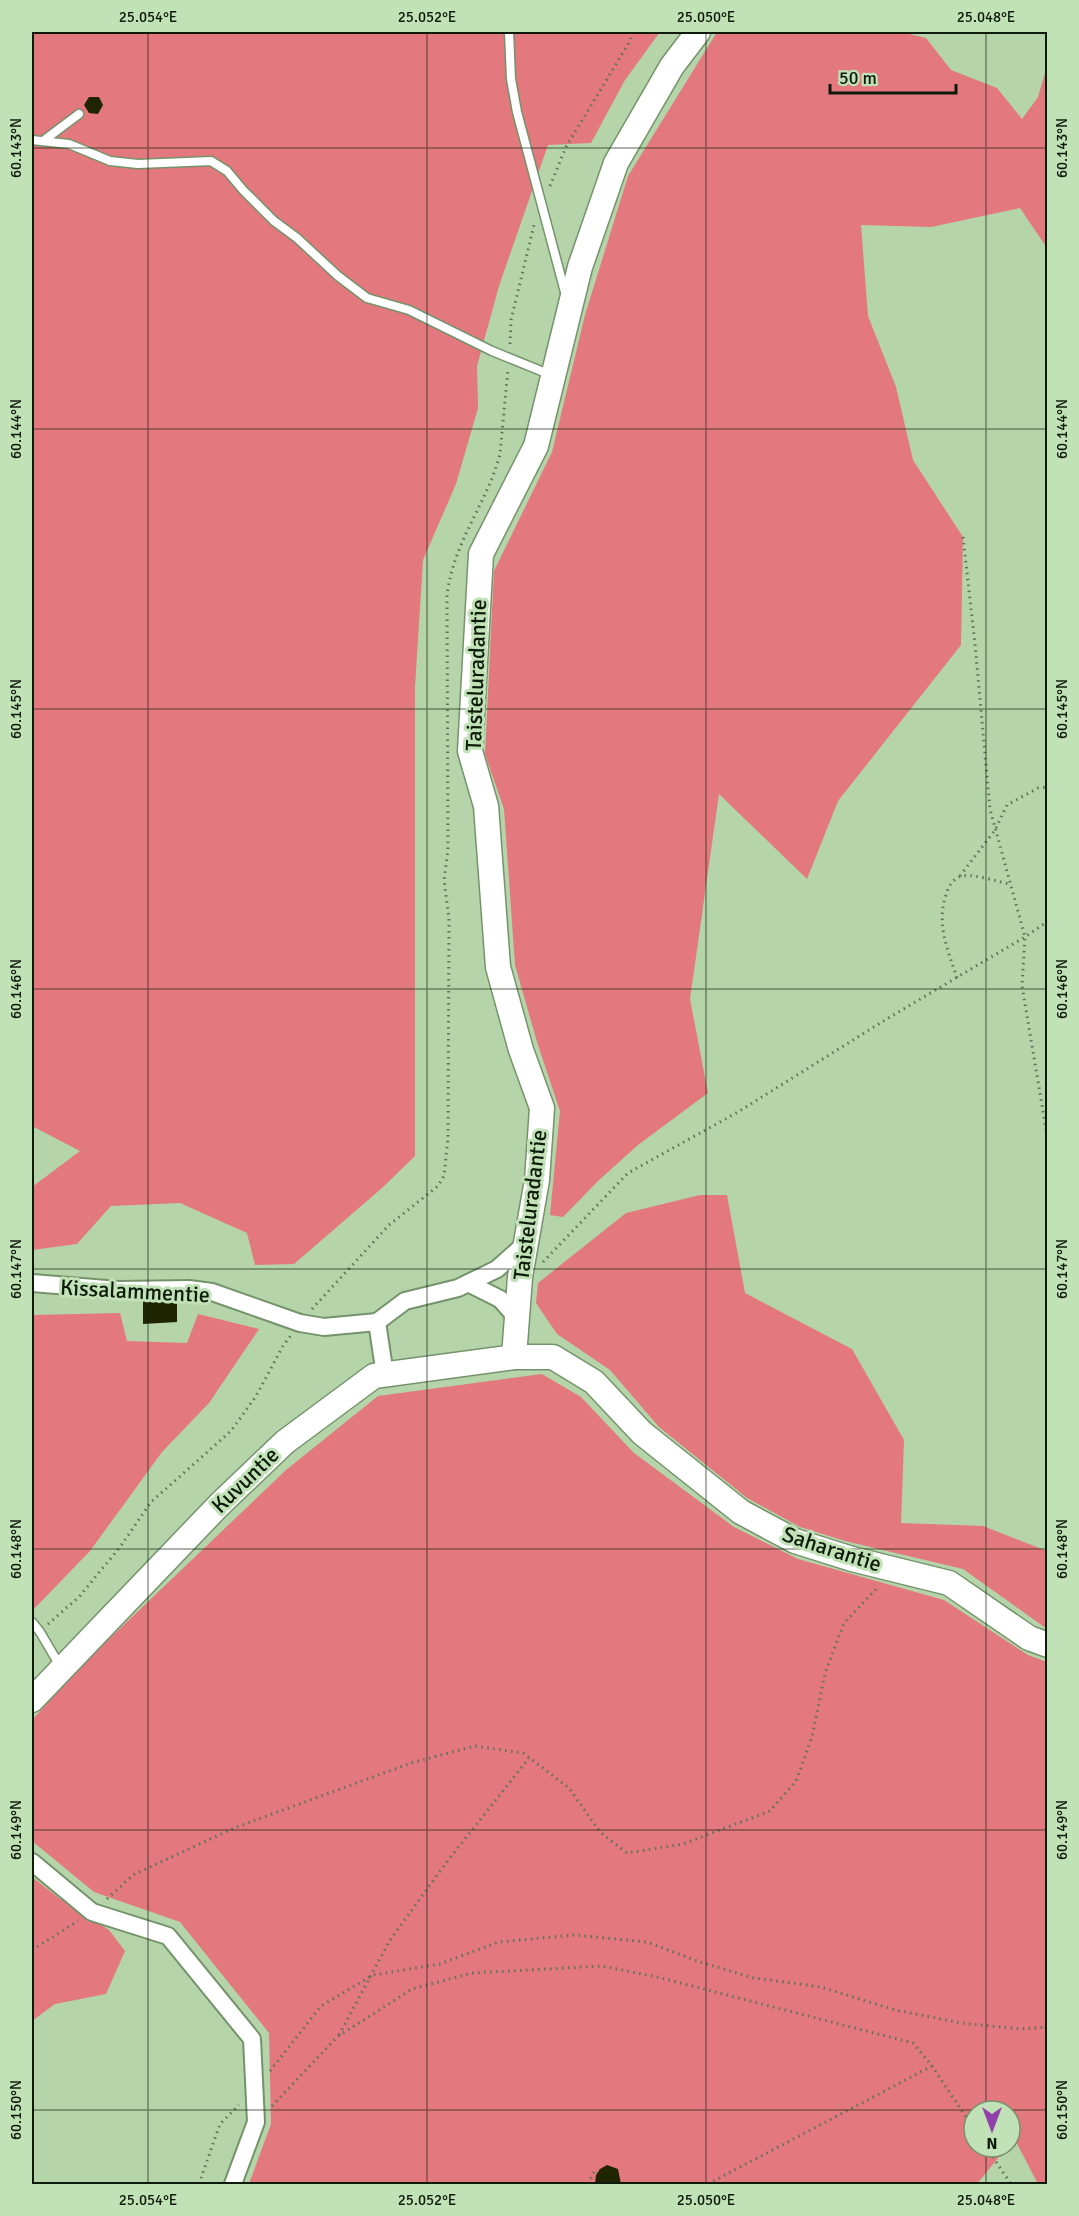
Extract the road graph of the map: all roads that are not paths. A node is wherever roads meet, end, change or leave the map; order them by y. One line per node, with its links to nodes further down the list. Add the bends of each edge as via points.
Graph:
1 (509, 32): 6 (lane, via 517,112)
2 (698, 32): 6 (street, Taisteluradantie, via 672,66 616,163)
3 (79, 114): 5 (lane)
4 (32, 140): 5 (lane)
5 (43, 141): 7 (lane, via 69,144 110,161 212,161 228,171 274,221 367,298 409,310)
6 (569, 308): 7 (street, Taisteluradantie)
7 (552, 375): 8 (street, Taisteluradantie, via 536,446 481,554 470,751 486,806 498,967 542,1108 537,1180)
8 (526, 1243): 10 (street, via 497,1269); 11 (street, Taisteluradantie)
9 (32, 1283): 12 (street, Kissalammentie, via 120,1290 189,1289 212,1292 300,1323 324,1327)
10 (468, 1283): 11 (street, via 500,1299); 12 (street, via 405,1301)
11 (517, 1318): 13 (street, Taisteluradantie)
12 (377, 1322): 14 (street)
13 (514, 1357): 14 (street, Kuvuntie); 16 (street, Saharantie, via 553,1357 594,1382 642,1433 741,1512 795,1541 949,1583 1029,1638)
14 (385, 1375): 17 (street, Kuvuntie, via 374,1376 285,1442)
15 (32, 1622): 17 (lane)
16 (1047, 1645)
17 (62, 1668): 18 (street, Kuvuntie)
18 (32, 1700)
19 (32, 1862): 20 (street, via 92,1912 168,1936 252,2039 256,2122)
20 (233, 2184)

